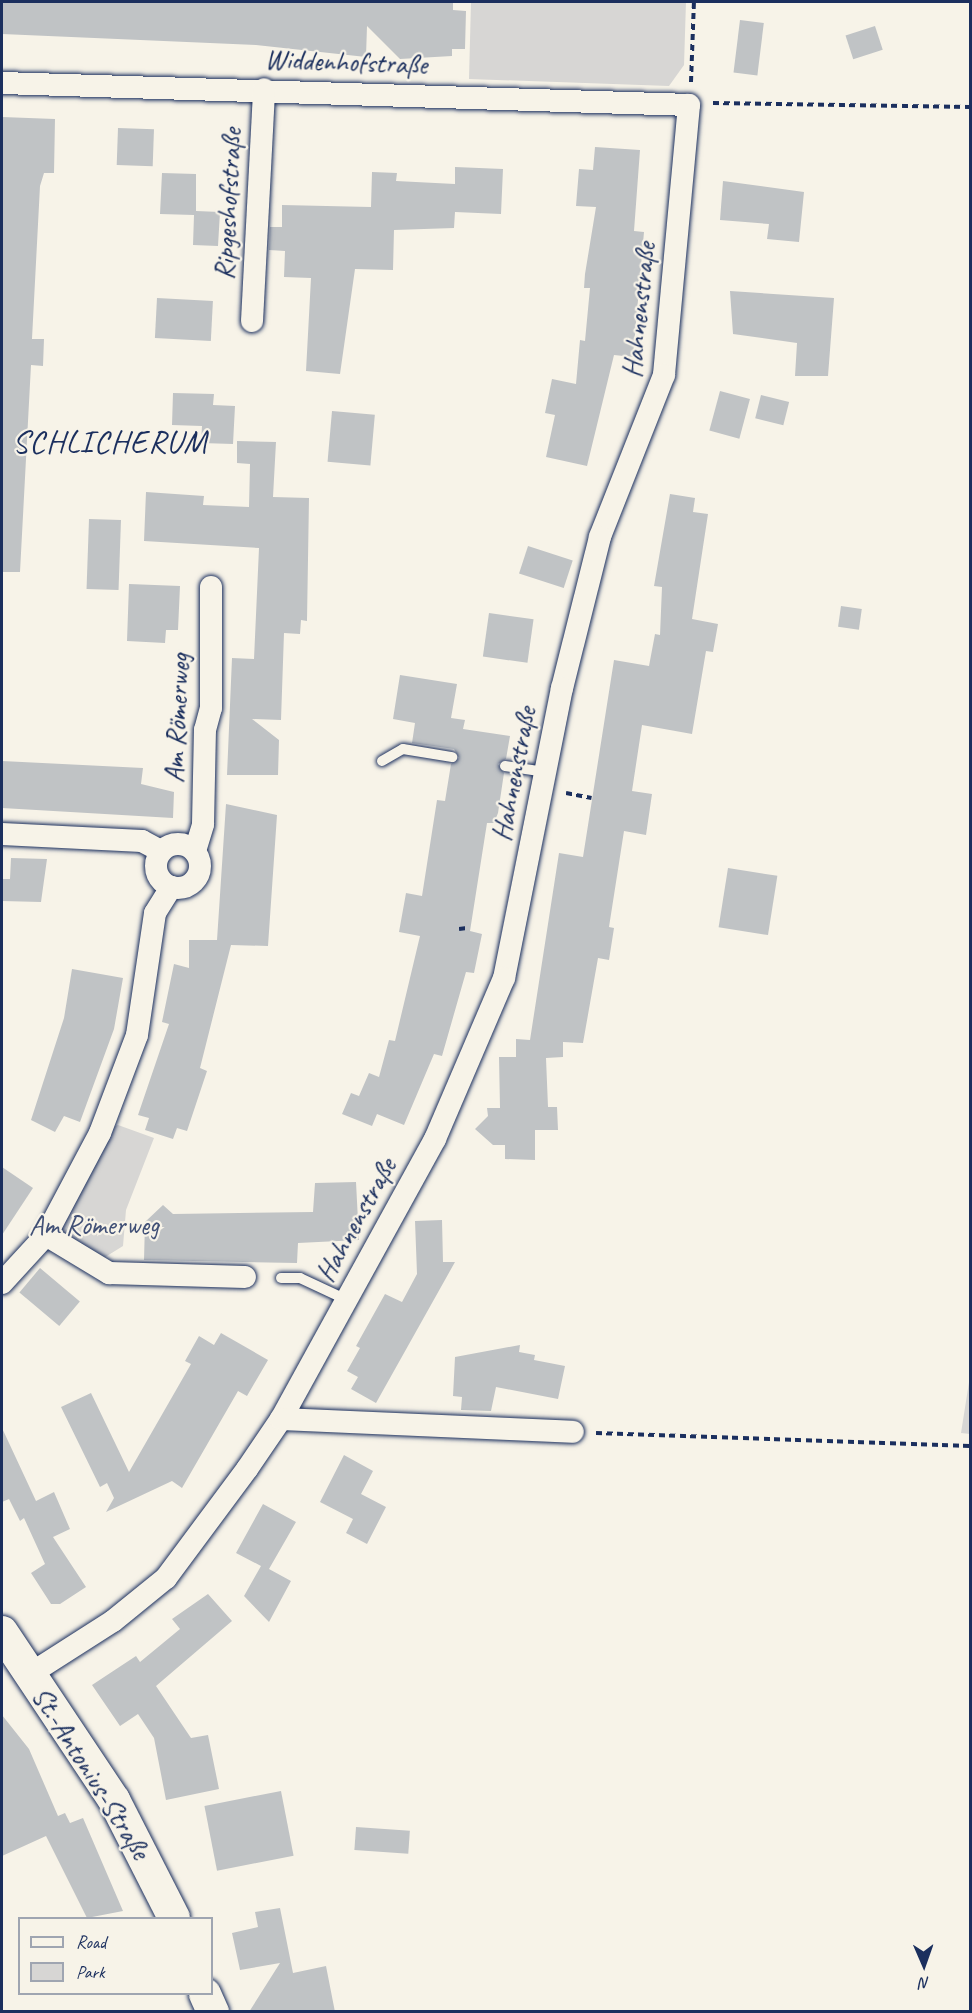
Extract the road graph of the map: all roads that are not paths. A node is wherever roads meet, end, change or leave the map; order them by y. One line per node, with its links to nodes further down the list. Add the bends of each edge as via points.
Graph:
1 (2, 83): 2 (street, Widdenhofstraße)
2 (264, 89): 3 (street, Widdenhofstraße); 4 (street, Ripgeshofstraße)
3 (689, 105): 9 (street, Hahnenstraße, via 664,375 600,537)
4 (252, 321)
5 (211, 587): 12 (street, Am Römerweg, via 211,708 205,730 202,824)
6 (452, 757): 7 (lane, via 403,749)
7 (382, 761)
8 (505, 766): 9 (lane)
9 (545, 772): 18 (street, Hahnenstraße, via 504,978 435,1140)
10 (2, 834): 11 (street, via 142,841)
11 (161, 851): 12 (street, via 177,843); 13 (street, via 157,874)
12 (195, 851): 13 (street, Am Römerweg, via 200,866 195,879 184,887)
13 (171, 887): 14 (street, via 155,913 140,1019 123,1078 100,1133)
14 (46, 1235): 15 (street, via 109,1273); 17 (street)
15 (245, 1277)
16 (281, 1278): 18 (lane, via 300,1278)
17 (2, 1283)
18 (347, 1300): 19 (street, Hahnenstraße)
19 (281, 1419): 20 (street); 22 (street, Hahnenstraße, via 166,1578 113,1621)
20 (573, 1432)
21 (2, 1632): 22 (street, St.-Antonius-Straße)
22 (30, 1674): 23 (street, St.-Antonius-Straße, via 114,1800)
23 (173, 1917)
24 (206, 1995): 25 (street)
25 (213, 2012)

